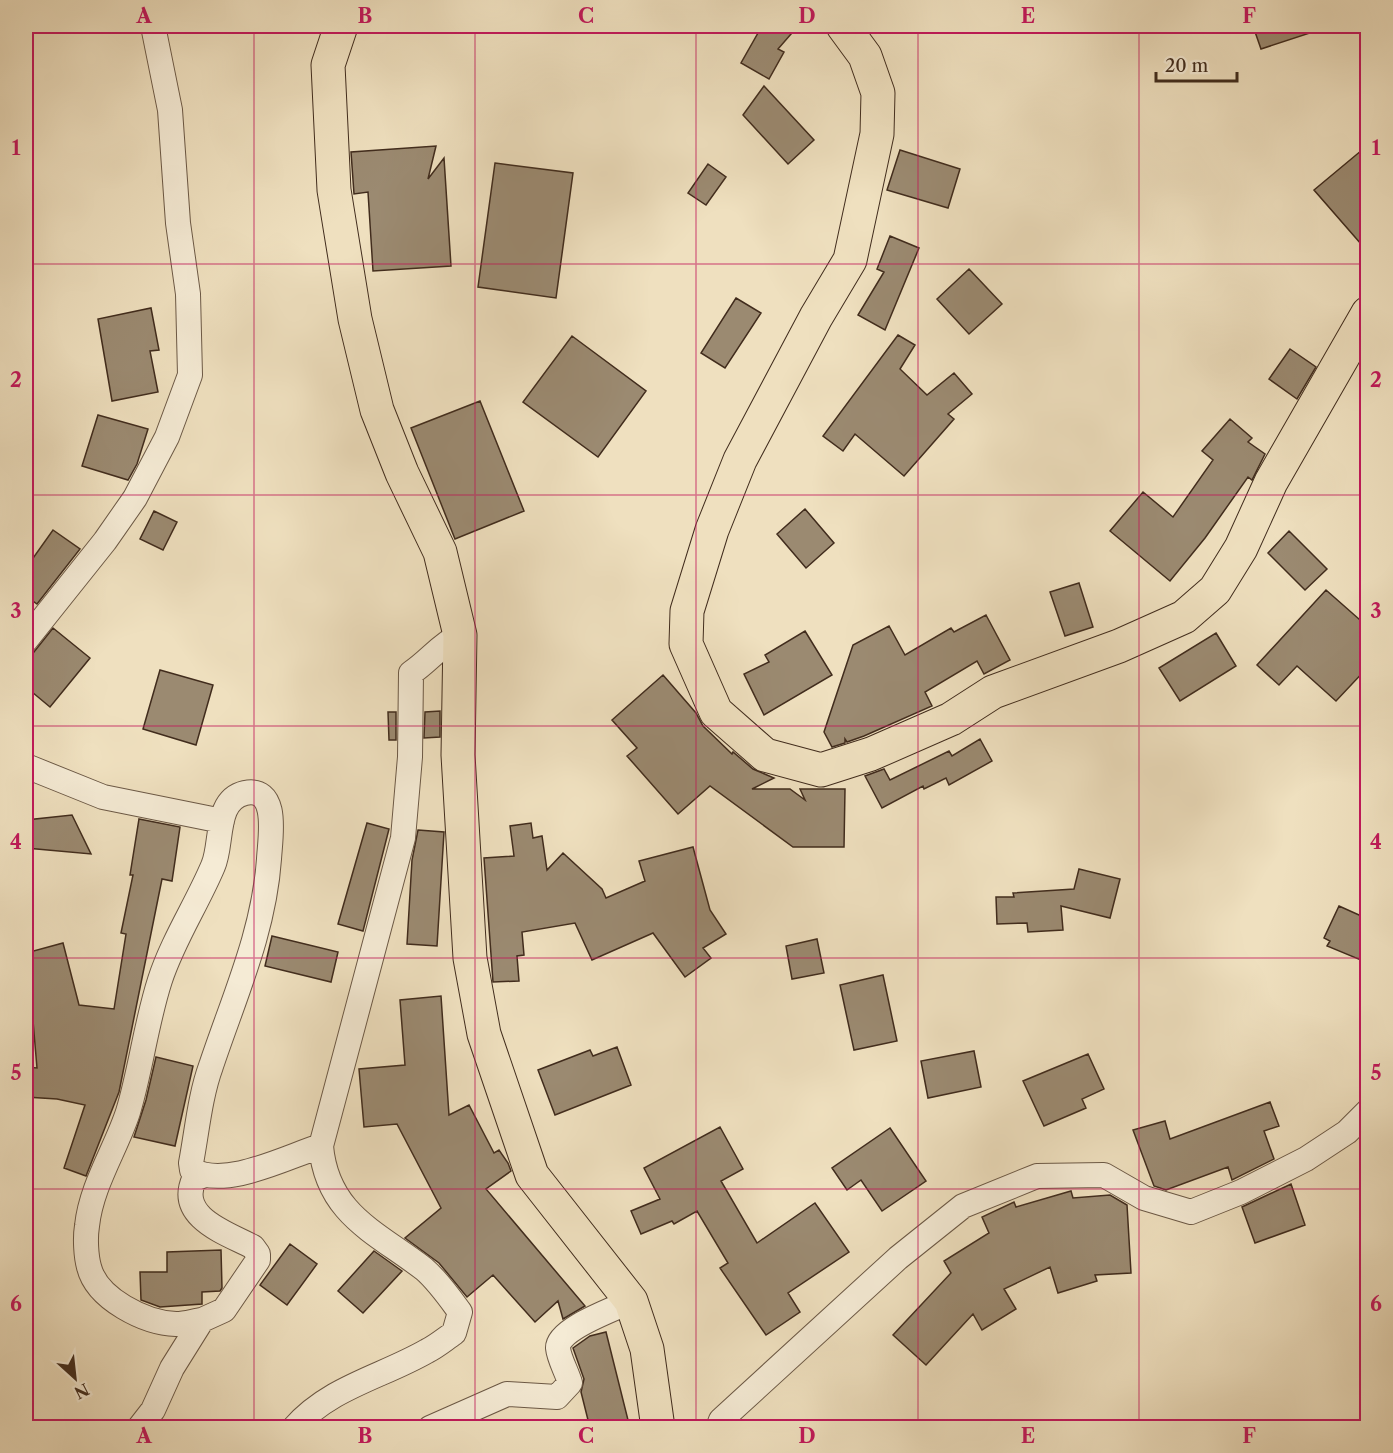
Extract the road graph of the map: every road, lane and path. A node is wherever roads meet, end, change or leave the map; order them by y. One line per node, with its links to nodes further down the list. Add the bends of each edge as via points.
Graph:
1 (153, 26): 6 (street, via 170,110 178,223 188,294 190,375 167,437 135,498)
2 (341, 26): 5 (main road, via 328,65 333,190 354,318 377,410 440,552)
3 (843, 26): 4 (main road, via 866,56 878,93 878,134 850,260 740,460 711,530 687,611 686,644 716,712 765,755 820,770 871,754 951,719 993,692 1119,646 1184,617 1215,590 1241,548 1271,482)
4 (1368, 313)
5 (460, 635): 10 (street, via 411,673 410,757 403,838); 12 (main road, via 458,755 470,958 484,1034 532,1175)
6 (26, 640)
7 (26, 766): 8 (street, via 103,797)
8 (222, 821): 11 (street, via 232,800 246,793 254,792 265,798 271,813 267,886 258,929 210,1068 192,1154 192,1170); 13 (street, via 215,863 160,980 128,1110 97,1187 87,1225 88,1266 101,1292 142,1316 176,1324)
9 (1368, 1111): 18 (street, via 1347,1132 1306,1159 1191,1212 1144,1198 1104,1176 1037,1176 963,1206 844,1306 721,1420)
10 (321, 1146): 11 (street, via 244,1172); 15 (street, via 330,1186 344,1207 384,1243 425,1270 460,1312 454,1333 427,1352 368,1377 308,1412)
11 (202, 1176): 13 (street, via 194,1179 191,1187 196,1210 206,1223 258,1254 258,1260 224,1310)
12 (631, 1301): 16 (street, via 562,1336 558,1350 570,1383 557,1397 507,1394); 17 (main road, via 647,1349)
13 (202, 1320): 14 (street, via 172,1368 153,1410)
14 (139, 1428)
15 (294, 1428)
16 (430, 1428)
17 (658, 1428)
18 (718, 1428)

